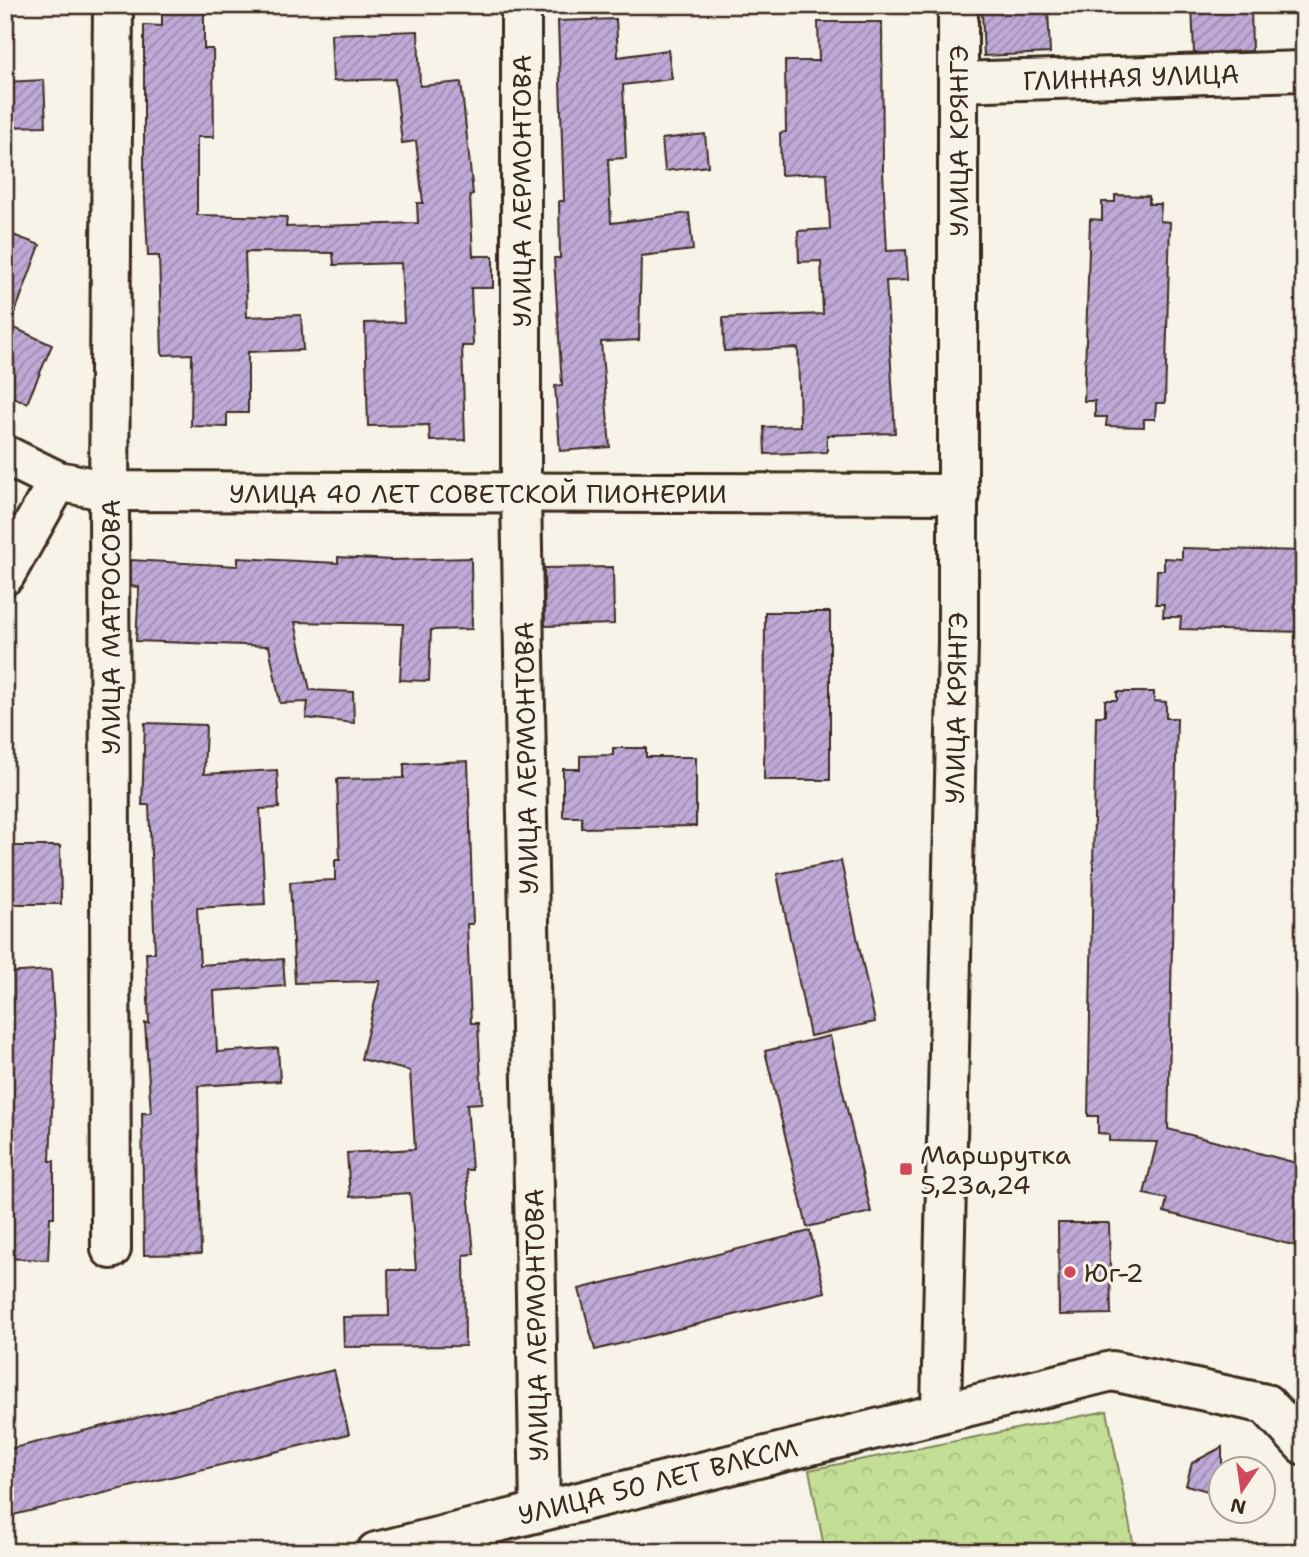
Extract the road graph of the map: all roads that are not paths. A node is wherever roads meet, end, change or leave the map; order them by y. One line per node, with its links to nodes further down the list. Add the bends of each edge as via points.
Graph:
1 (113, 5): 8 (street, УЛИЦА МАТРОСОВА)
2 (521, 5): 9 (street, УЛИЦА ЛЕРМОНТОВА)
3 (958, 5): 5 (street, УЛИЦА КРЯНГЭ)
4 (1304, 71): 5 (street, ГЛИННАЯ УЛИЦА)
5 (958, 82): 10 (street, УЛИЦА КРЯНГЭ)
6 (5, 455): 7 (street, УЛИЦА 40 ЛЕТ СОВЕТСКОЙ ПИОНЕРИИ)
7 (58, 481): 8 (street, УЛИЦА 40 ЛЕТ СОВЕТСКОЙ ПИОНЕРИИ); 11 (street)
8 (109, 491): 9 (street, УЛИЦА 40 ЛЕТ СОВЕТСКОЙ ПИОНЕРИИ); 12 (street, УЛИЦА МАТРОСОВА)
9 (521, 494): 10 (street, УЛИЦА 40 ЛЕТ СОВЕТСКОЙ ПИОНЕРИИ); 15 (street, УЛИЦА ЛЕРМОНТОВА)
10 (959, 495): 13 (street, УЛИЦА КРЯНГЭ)
11 (5, 575)
12 (111, 1249)
13 (941, 1412): 14 (street, УЛИЦА 50 ЛЕТ ВЛКСМ, via 1112,1371 1266,1404); 15 (street, УЛИЦА 50 ЛЕТ ВЛКСМ)
14 (1304, 1445)
15 (540, 1510): 16 (street, УЛИЦА 50 ЛЕТ ВЛКСМ)
16 (376, 1552)

